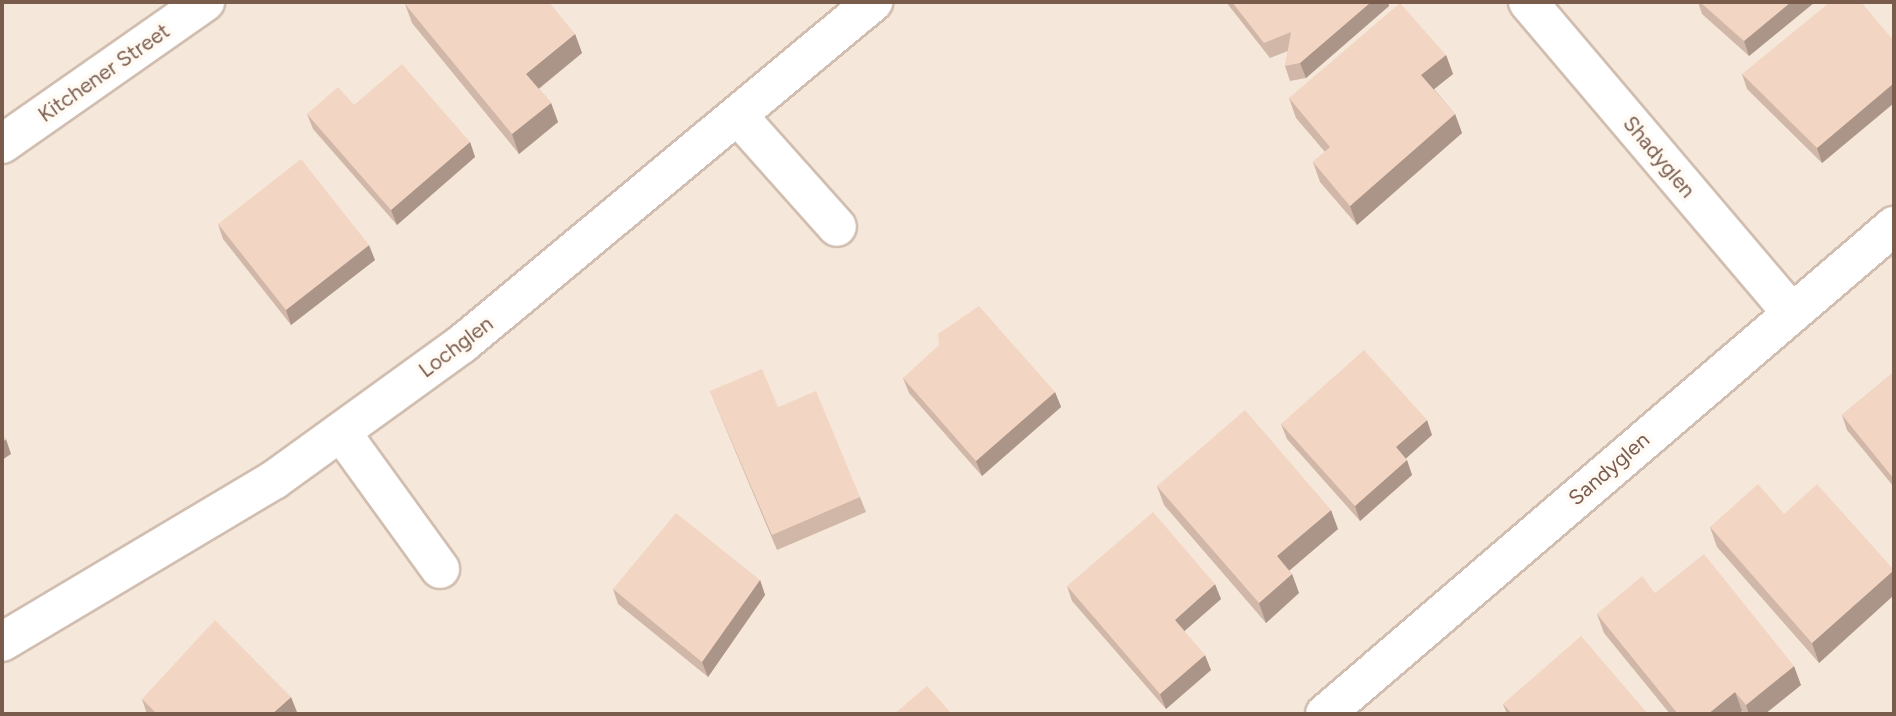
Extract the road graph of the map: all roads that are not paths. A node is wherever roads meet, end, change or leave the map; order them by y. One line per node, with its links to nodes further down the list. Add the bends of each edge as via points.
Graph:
1 (205, 2): 5 (street, Kitchener Street)
2 (873, 2): 4 (street, Lochglen)
3 (1528, 2): 8 (street, Shadyglen)
4 (738, 117): 7 (street); 9 (street, Lochglen, via 462,344)
5 (2, 144)
6 (1894, 226): 8 (street, Sandyglen)
7 (837, 227)
8 (1791, 312): 12 (street, Sandyglen)
9 (341, 432): 10 (street); 11 (street, Lochglen, via 274,480)
10 (440, 569)
11 (2, 642)
12 (1325, 714)

